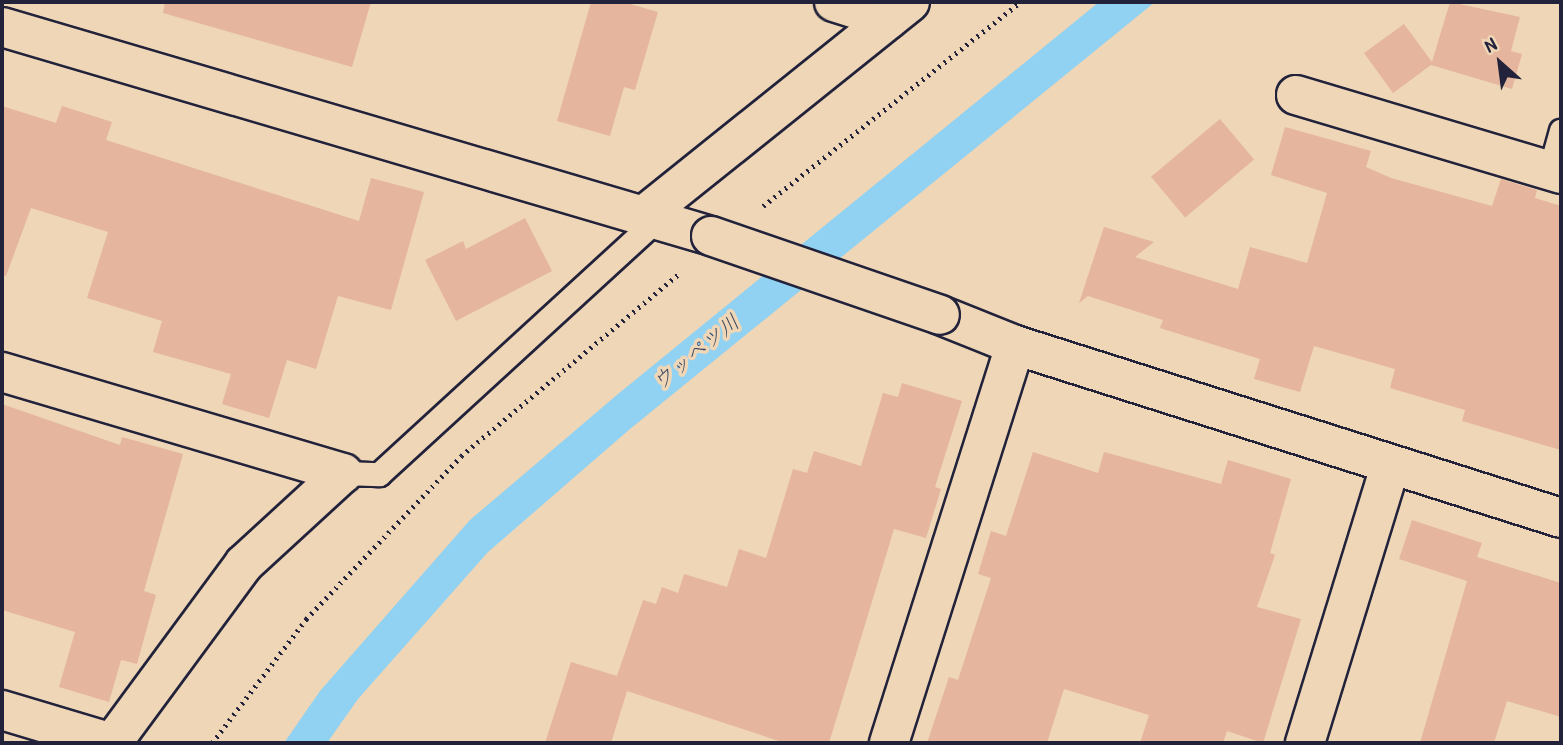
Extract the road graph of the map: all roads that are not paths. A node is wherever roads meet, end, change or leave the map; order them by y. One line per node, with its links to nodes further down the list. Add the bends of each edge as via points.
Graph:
1 (834, 2): 2 (street)
2 (899, 10): 7 (street)
3 (2, 27): 7 (street)
4 (1296, 95): 6 (street)
5 (1561, 130): 6 (lane)
6 (1555, 172)
7 (650, 218): 8 (street, bridge, via 940,315); 11 (lane, via 379,474)
8 (1015, 345): 10 (street); 14 (street)
9 (2, 372): 11 (street)
10 (1390, 467): 12 (street); 15 (street)
11 (343, 472): 13 (street, via 244,564 112,743)
12 (1561, 518)
13 (2, 710)
14 (889, 743)
15 (1305, 743)

